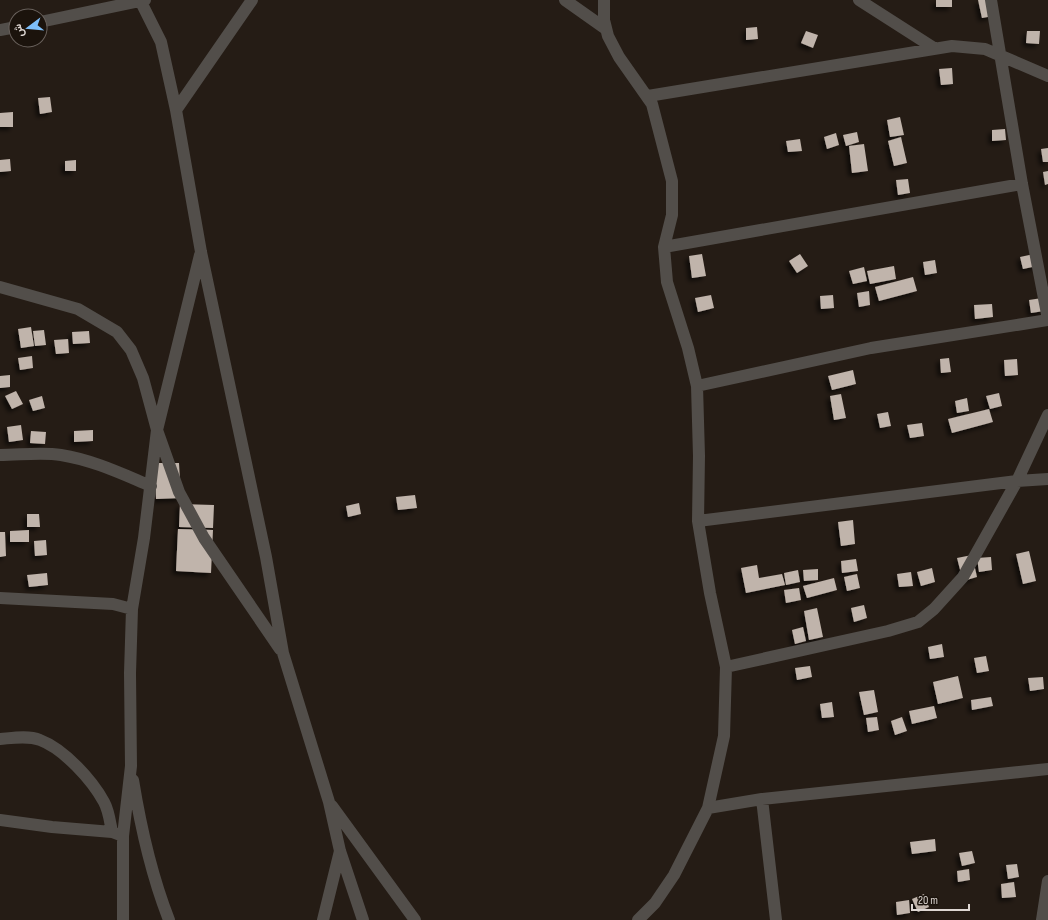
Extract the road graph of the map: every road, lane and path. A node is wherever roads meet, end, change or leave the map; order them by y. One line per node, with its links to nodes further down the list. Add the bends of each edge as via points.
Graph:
1 (142, 0): 7 (street); 13 (street, via 161,42)
2 (252, 0): 13 (street)
3 (565, 0): 8 (street)
4 (604, 0): 8 (street)
5 (859, 0): 9 (street)
6 (991, 0): 10 (street)
7 (48, 20)
8 (606, 29): 12 (street, via 619,57)
9 (934, 48): 10 (street, via 970,47); 12 (street)
10 (1000, 55): 11 (street); 14 (street)
11 (1048, 76)
12 (648, 96): 15 (street, via 657,119 672,181 672,215)
13 (176, 110): 16 (street)
14 (1022, 184): 15 (street); 18 (street)
15 (664, 247): 19 (street, via 668,282)
16 (201, 252): 21 (street); 29 (street, via 266,557)
17 (0, 287): 21 (street, via 78,310 117,332 131,350)
18 (1048, 319): 19 (street, via 871,348)
19 (697, 386): 26 (street)
20 (1048, 415): 24 (street)
21 (157, 430): 25 (street); 29 (street, via 178,492 204,538)
22 (0, 455): 25 (street, via 60,455 103,466)
23 (1048, 479): 24 (street)
24 (1017, 481): 26 (street); 30 (street, via 963,577 934,610 918,622)
25 (151, 486): 28 (street)
26 (698, 521): 30 (street)
27 (0, 598): 28 (street, via 113,604)
28 (132, 609): 32 (street)
29 (283, 653): 35 (street)
30 (726, 667): 36 (street, via 724,736)
31 (0, 739): 38 (street, via 40,739 70,759 104,802)
32 (131, 766): 38 (street); 42 (street, via 141,829)
33 (1048, 769): 34 (street)
34 (762, 799): 36 (street); 47 (street)
35 (329, 802): 39 (street); 45 (street)
36 (708, 808): 46 (street, via 674,875 655,903)
37 (0, 820): 38 (street)
38 (117, 834): 41 (street)
39 (340, 851): 43 (street); 44 (street)
40 (1048, 881): 48 (street)
41 (123, 920)
42 (169, 920)
43 (323, 920)
44 (363, 920)
45 (415, 920)
46 (638, 920)
47 (776, 920)
48 (1042, 920)

